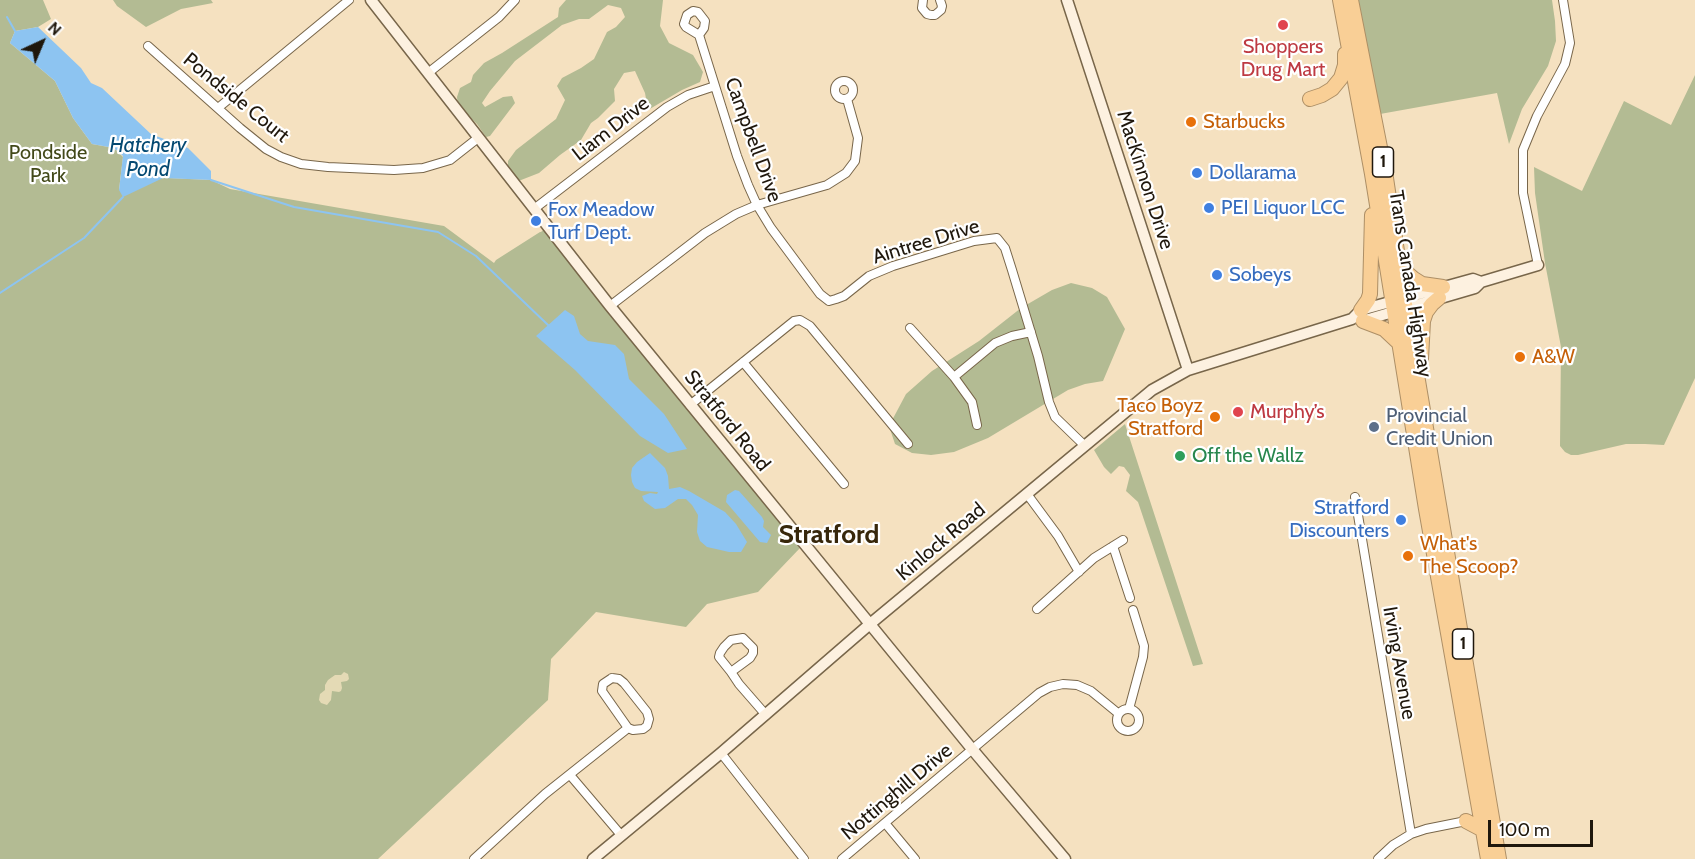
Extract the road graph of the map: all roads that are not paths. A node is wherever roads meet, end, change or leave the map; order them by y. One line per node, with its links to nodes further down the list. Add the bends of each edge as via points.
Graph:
1 (349, 0): 17 (street)
2 (371, 0): 13 (street, Stratford Road)
3 (515, 0): 13 (street)
4 (923, 0): 5 (street, via 922,8 931,15 941,10)
5 (940, 0)
6 (1067, 0): 33 (street, MacKinnon Drive)
7 (1340, 0): 10 (highway, Trans Canada Highway / 1)
8 (1351, 0): 22 (highway, Trans Canada Highway / 1)
9 (1563, 0): 23 (street, via 1570,43 1565,64 1523,150 1523,193)
10 (1346, 30): 16 (highway, via 1341,78 1332,89); 19 (highway, Trans Canada Highway / 1)
11 (699, 35): 14 (street, Campbell Drive)
12 (148, 46): 17 (street, Pondside Court)
13 (428, 73): 18 (street, Stratford Road)
14 (715, 86): 20 (street, Campbell Drive); 21 (street, Liam Drive, via 667,107)
15 (847, 99): 20 (street, via 858,138 855,161 846,173 826,185)
16 (1310, 99)
17 (218, 108): 18 (street, Pondside Court, via 266,149 301,164 423,168 450,160)
18 (478, 138): 21 (street, Stratford Road)
19 (1372, 174): 26 (highway, Trans Canada Highway / 1); 28 (highway, via 1370,294)
20 (757, 205): 25 (street, Campbell Drive, via 820,294 829,301); 27 (street, via 705,232)
21 (534, 209): 27 (street, Stratford Road)
22 (1397, 251): 24 (highway, via 1407,273); 26 (highway, Trans Canada Highway / 1)
23 (1538, 265): 24 (street, Kinlock Road, via 1481,282 1475,288)
24 (1441, 292): 26 (street, Kinlock Road); 35 (highway, via 1423,321)
25 (836, 299): 30 (street, Aintree Drive, via 869,276 894,266 974,241 997,238 1005,248)
26 (1400, 304): 28 (street, Kinlock Road); 31 (highway, Trans Canada Highway / 1); 35 (highway, Trans Canada Highway / 1)
27 (610, 306): 36 (street, Stratford Road)
28 (1359, 317): 31 (highway, via 1384,329); 33 (street, Kinlock Road)
29 (910, 328): 34 (street)
30 (1031, 332): 34 (street, via 995,343); 39 (street, via 1055,417)
31 (1400, 344): 58 (highway, Trans Canada Highway / 1)
32 (742, 362): 36 (street); 38 (street, via 789,325 805,322); 40 (street)
33 (1188, 370): 39 (street, Kinlock Road, via 1152,390)
34 (954, 377): 37 (street, via 972,402)
35 (1419, 382): 72 (highway, Trans Canada Highway / 1)
36 (690, 405): 49 (street, Stratford Road)
37 (977, 425)
38 (908, 444)
39 (1085, 446): 41 (street, Kinlock Road)
40 (844, 484)
41 (1026, 494): 45 (street); 49 (street, Kinlock Road)
42 (1355, 497): 62 (street, Irving Avenue)
43 (1124, 540): 44 (street)
44 (1113, 546): 45 (street); 46 (street)
45 (1079, 572): 47 (street)
46 (1130, 598)
47 (1036, 609)
48 (1133, 610): 51 (street, via 1144,646)
49 (870, 624): 52 (street, Kinlock Road); 55 (street, Stratford Road)
50 (730, 672): 50 (street, via 720,653 731,640 743,638 753,653); 52 (street)
51 (1129, 709): 53 (street); 53 (street, via 1139,719 1131,731 1119,727)
52 (766, 714): 56 (street, Kinlock Road)
53 (1119, 714): 55 (street, Nottinghill Drive, via 1077,685 1056,685 1039,693)
54 (628, 728): 54 (street, via 647,726 647,712 624,683 612,678 603,684 602,691); 57 (street)
55 (972, 749): 60 (street, Nottinghill Drive); 69 (street, Stratford Road)
56 (721, 753): 63 (street, Kinlock Road); 66 (street)
57 (570, 775): 63 (street); 64 (street)
58 (1479, 807): 59 (highway); 61 (highway, Trans Canada Highway / 1)
59 (1466, 821): 61 (highway); 62 (street)
60 (885, 823): 67 (street, Nottinghill Drive); 68 (street)
61 (1483, 830): 71 (highway, Trans Canada Highway / 1)
62 (1411, 834): 70 (street)
63 (621, 835): 65 (street, Kinlock Road)
64 (474, 859)
65 (593, 859)
66 (804, 859)
67 (842, 859)
68 (915, 859)
69 (1065, 859)
70 (1378, 859)
71 (1488, 859)
72 (1499, 859)

